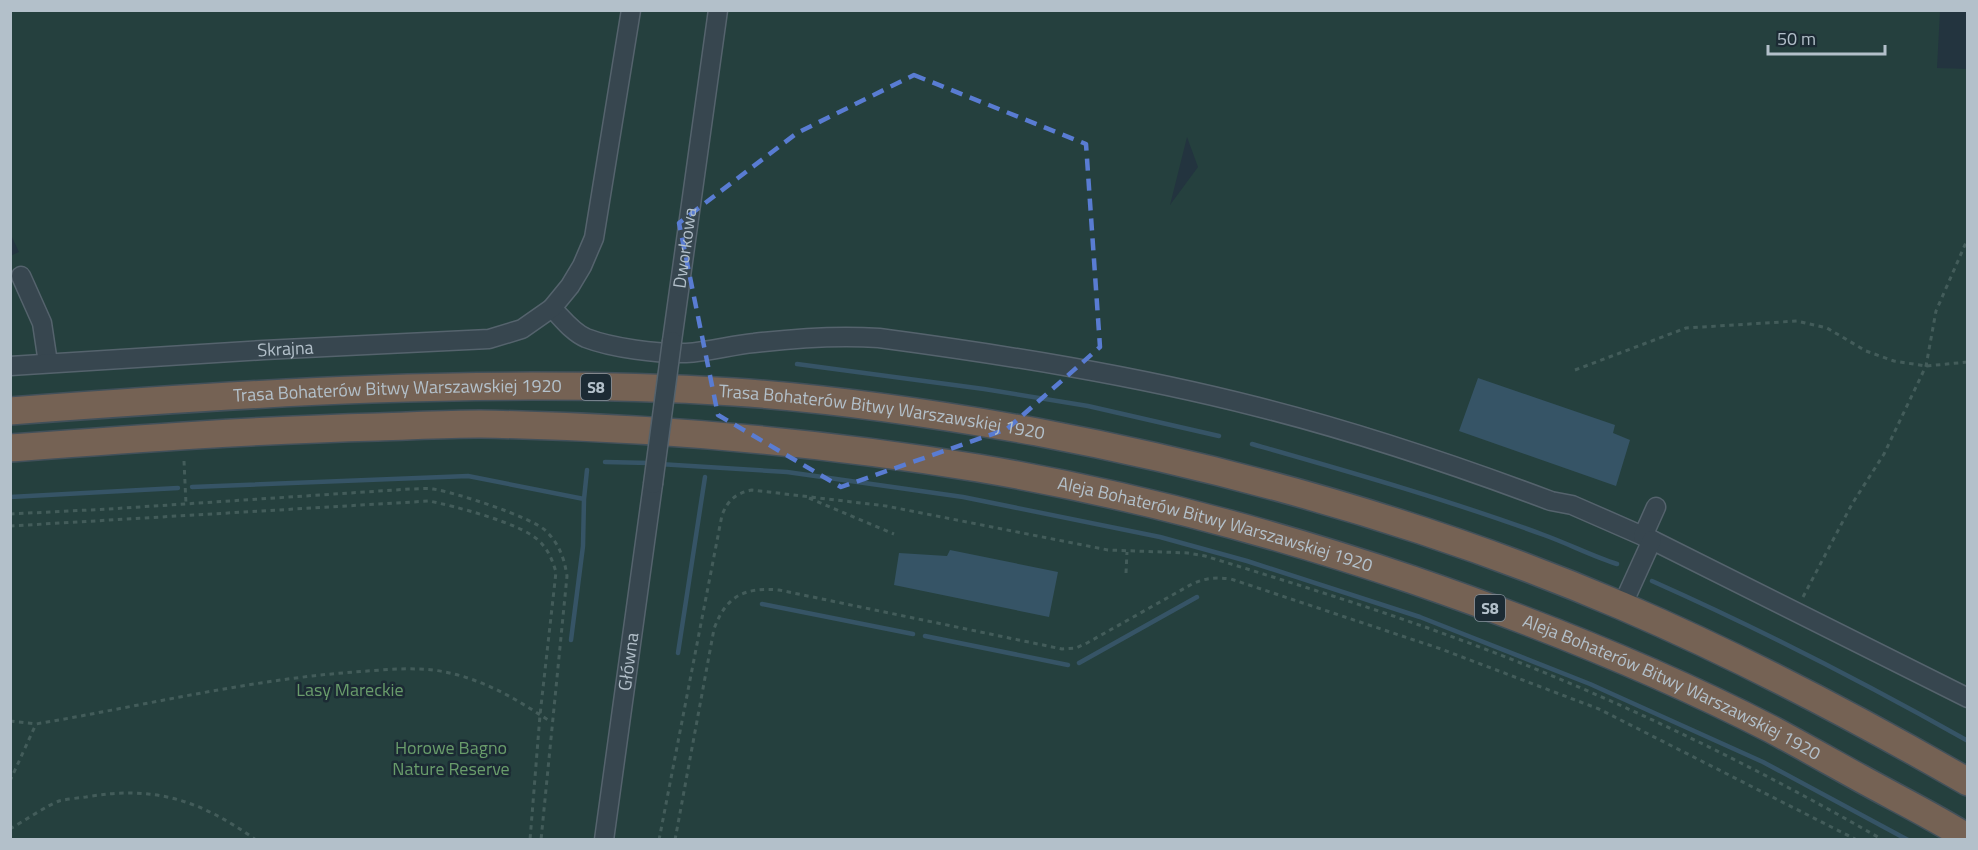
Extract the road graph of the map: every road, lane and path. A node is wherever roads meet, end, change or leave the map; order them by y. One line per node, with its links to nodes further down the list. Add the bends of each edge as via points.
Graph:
1 (631, 10): 5 (street, via 594,238 570,286)
2 (718, 10): 15 (street, Dworkowa, bridge)
3 (1968, 237): 9 (path, via 1935,311)
4 (21, 276): 7 (street, via 42,322)
5 (552, 308): 7 (street, Skrajna, via 522,329 489,339); 22 (street, via 584,337 623,348 686,353 820,337 879,338 1082,368 1183,389 1257,406 1426,456 1572,505)
6 (1968, 362): 9 (path)
7 (48, 363): 8 (street, Skrajna)
8 (10, 366)
9 (1926, 366): 10 (path, via 1875,355 1827,328 1797,321 1686,328); 26 (path, via 1884,454 1852,504)
10 (1575, 370)
11 (10, 411): 25 (highway, Trasa Bohaterów Bitwy Warszawskiej 1920 / S8, via 289,392 456,386 732,392 823,400 988,423 1176,460 1409,527)
12 (10, 448): 14 (highway, Trasa Bohaterów Bitwy Warszawskiej 1920 / S8, via 325,428 476,424 728,436)
13 (184, 461): 17 (path)
14 (980, 468): 35 (highway, Aleja Bohaterów Bitwy Warszawskiej 1920 / S8, via 1100,492 1339,555 1578,641 1771,729)
15 (652, 484): 39 (street, Główna)
16 (804, 497): 21 (path); 23 (path, via 886,506); 40 (path, via 752,490 735,495 725,507)
17 (186, 504): 19 (path); 30 (path, via 432,489 468,498 541,527 558,544 567,576)
18 (1656, 507): 22 (street)
19 (10, 514)
20 (10, 526): 28 (path, via 429,501 465,509 536,538 552,556 556,572)
21 (894, 534)
22 (1648, 538): 25 (street); 26 (street)
23 (1127, 552): 24 (path); 43 (path, via 1205,556 1332,594 1477,646 1668,726)
24 (1126, 573)
25 (1622, 606): 33 (highway, S8, via 1793,686)
26 (1795, 612): 27 (street)
27 (1968, 698)
28 (540, 715): 30 (path); 31 (path, via 481,681 444,671 402,669 302,676); 37 (path)
29 (10, 721): 31 (path)
30 (551, 722): 38 (path)
31 (36, 724): 32 (path)
32 (10, 781)
33 (1968, 782)
34 (10, 828): 36 (path, via 58,801 110,793 150,793 201,806)
35 (1968, 838)
36 (256, 840)
37 (530, 840)
38 (541, 840)
39 (604, 840)
40 (659, 840)
41 (675, 840): 42 (path, via 714,629 724,607 749,590 779,590 1062,649 1087,643 1191,584 1217,577 1431,646 1599,709)
42 (1857, 840)
43 (1882, 840)

